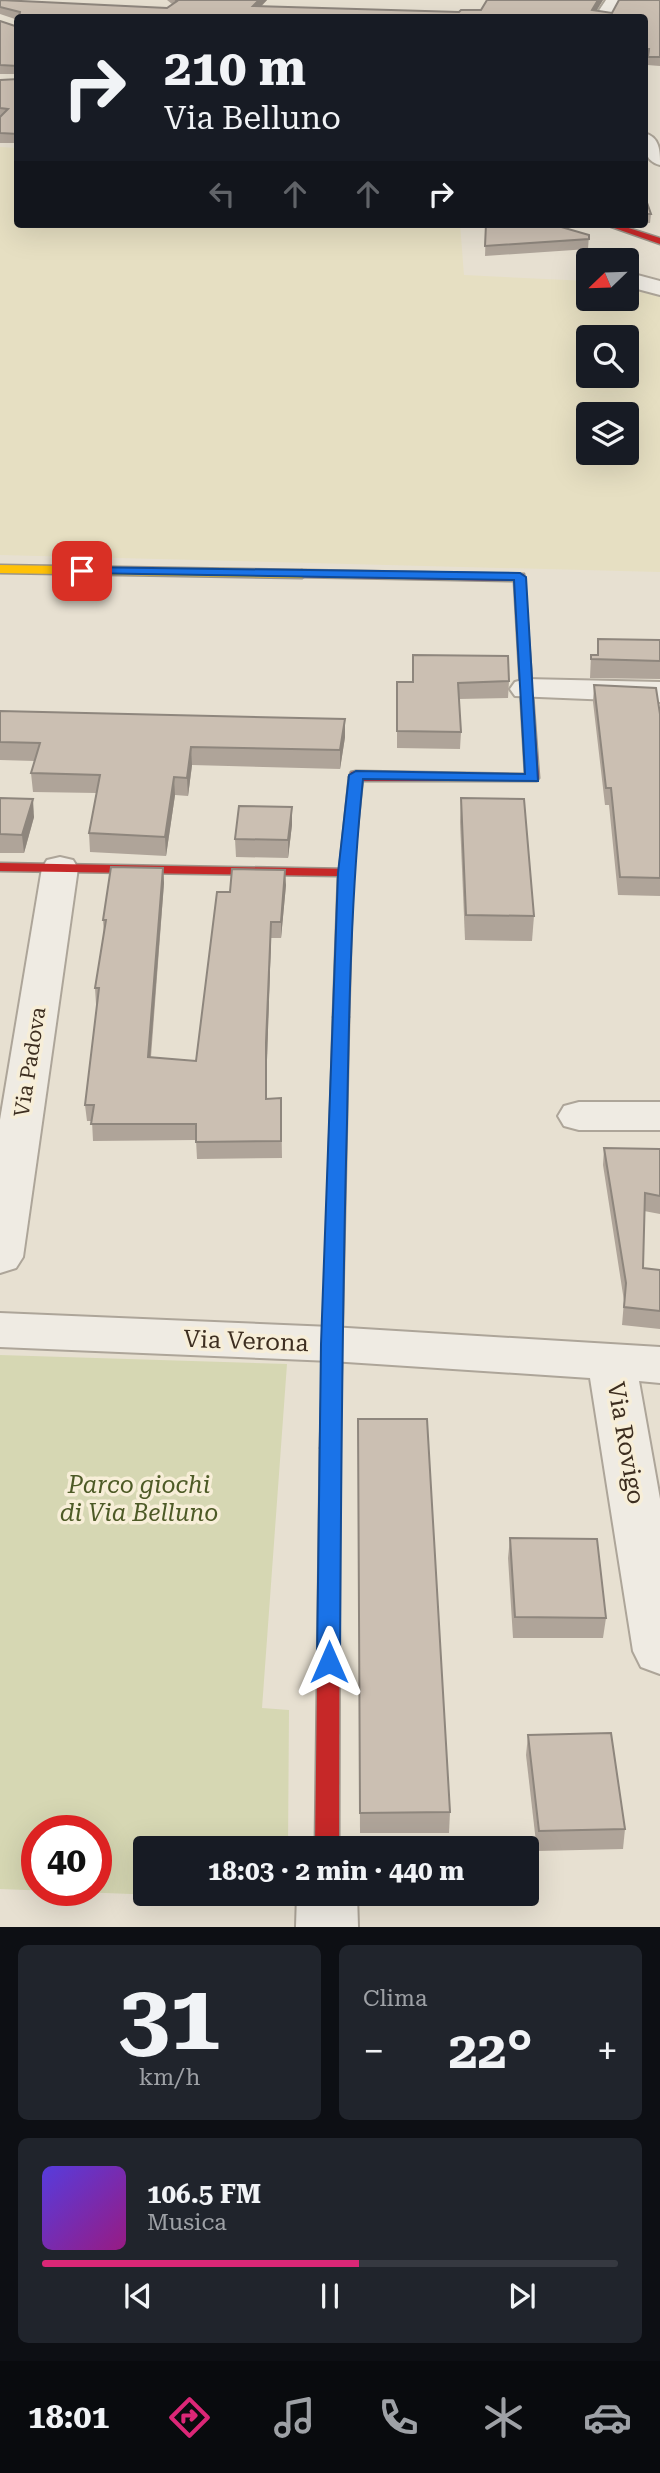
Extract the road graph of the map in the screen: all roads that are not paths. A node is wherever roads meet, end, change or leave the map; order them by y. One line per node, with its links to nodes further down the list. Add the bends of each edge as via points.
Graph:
1 (648, 144): 2 (street)
2 (660, 159)
3 (619, 228): 6 (street)
4 (640, 228): 5 (street)
5 (660, 234)
6 (660, 241)
7 (639, 282): 8 (street)
8 (660, 288)
9 (0, 569): 10 (street, via 520,577)
10 (526, 689): 11 (street); 14 (street, via 533,778 356,775)
11 (660, 692)
12 (0, 867): 13 (street)
13 (60, 868): 14 (street); 17 (street, Via Padova)
14 (346, 873): 19 (street)
15 (579, 1116): 16 (street)
16 (660, 1116)
17 (0, 1257)
18 (0, 1330): 19 (street, Via Verona)
19 (331, 1344): 20 (street, Via Verona); 23 (street)
20 (611, 1360): 21 (street, Via Verona); 22 (street, Via Rovigo)
21 (660, 1365)
22 (660, 1651)
23 (327, 1836)
24 (327, 1906): 25 (street)
25 (327, 1927)

